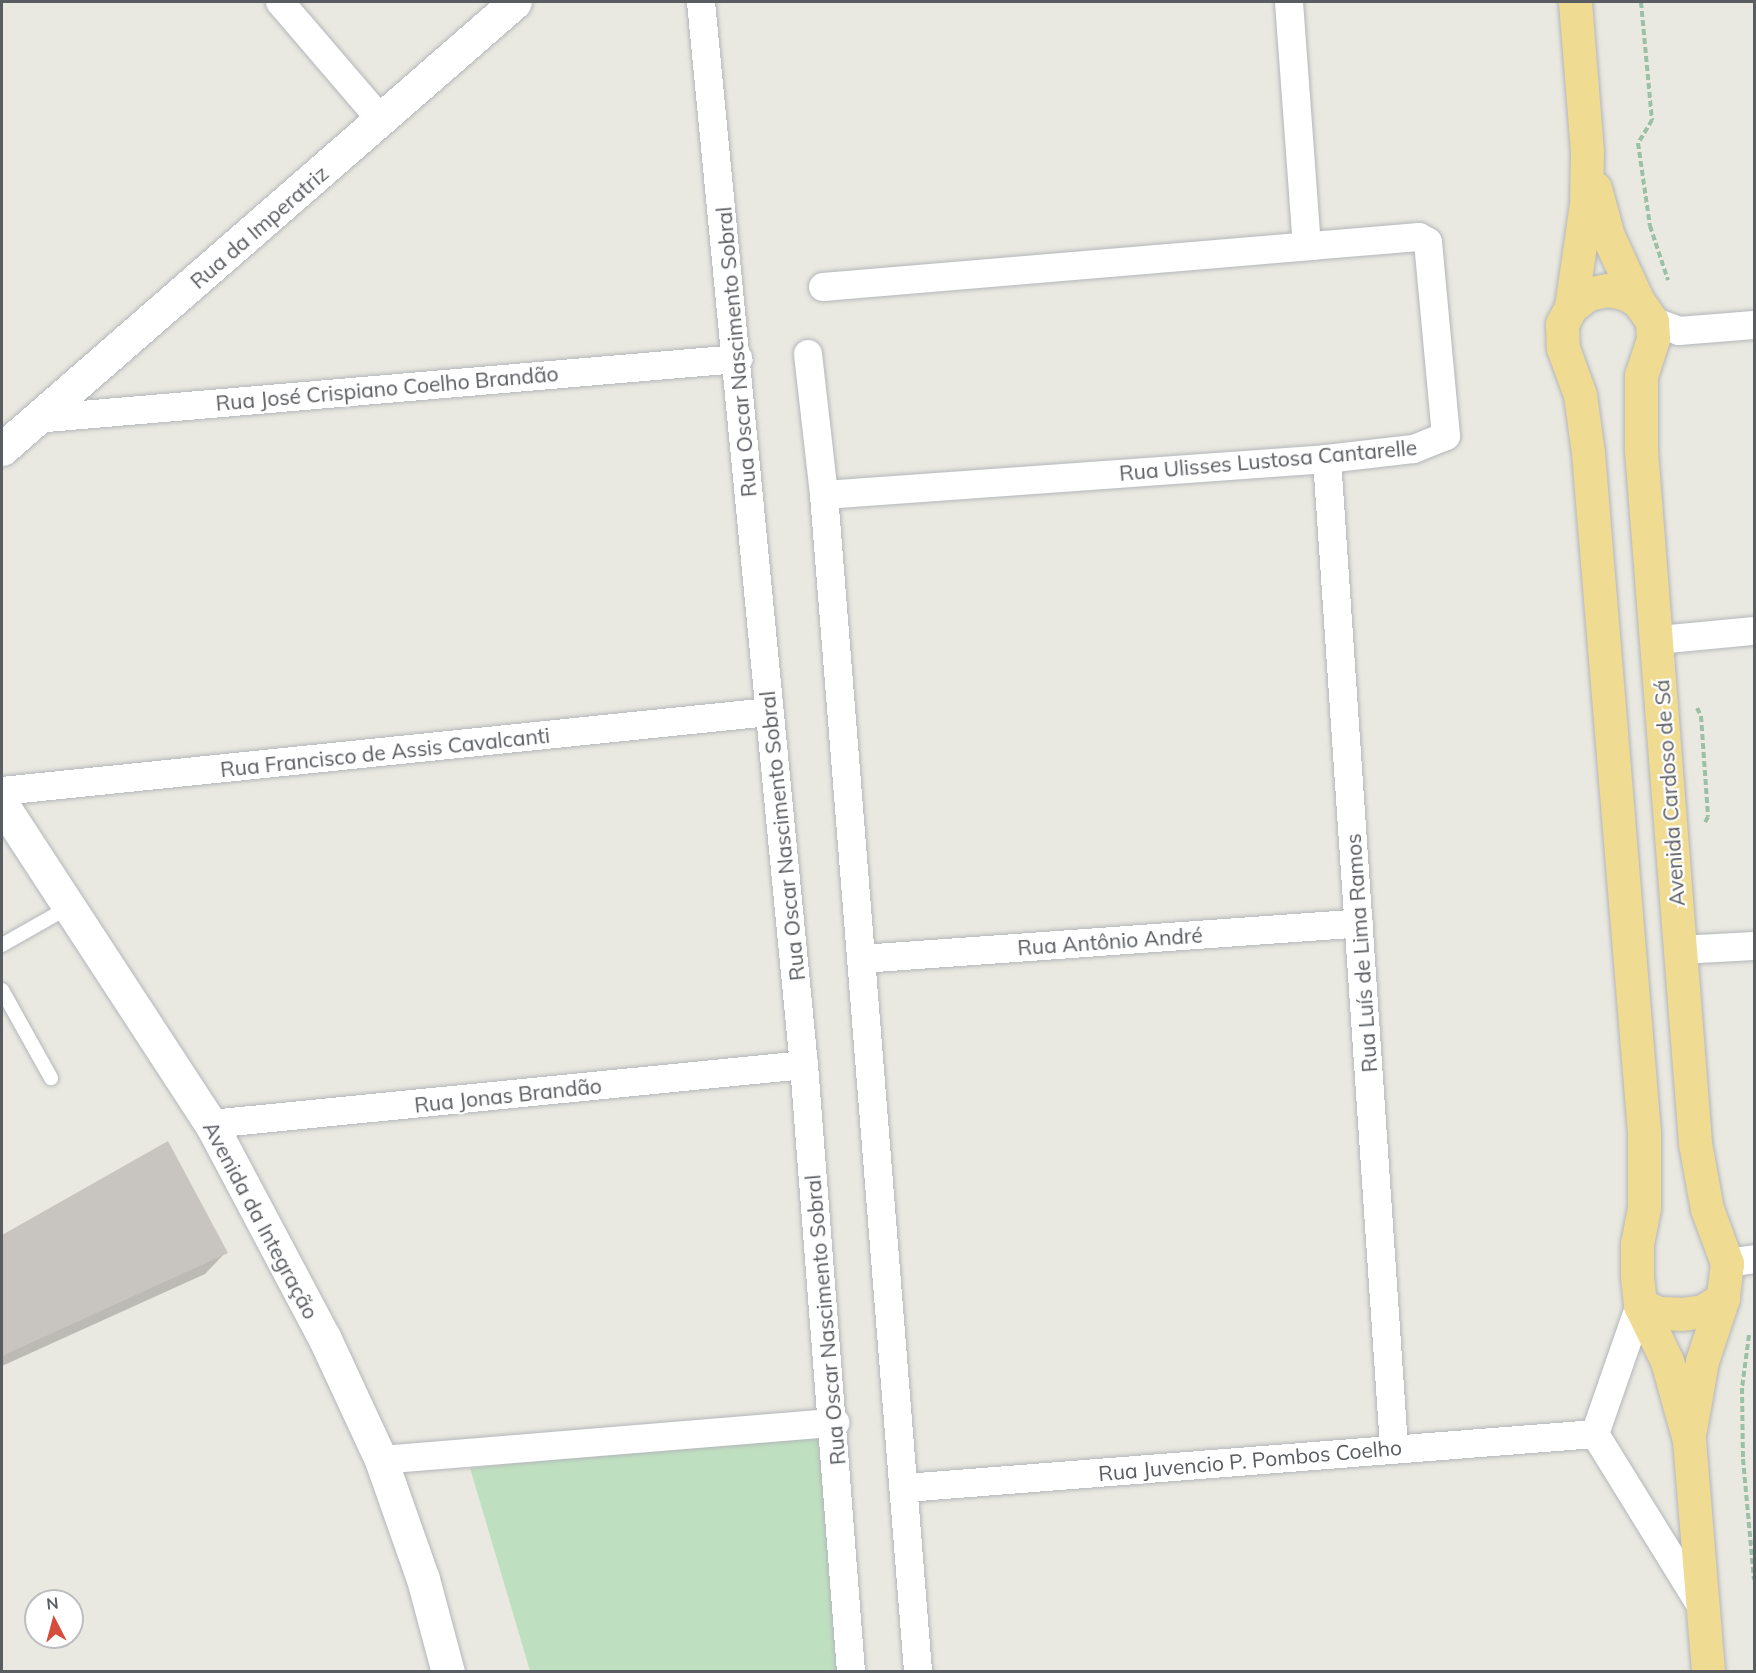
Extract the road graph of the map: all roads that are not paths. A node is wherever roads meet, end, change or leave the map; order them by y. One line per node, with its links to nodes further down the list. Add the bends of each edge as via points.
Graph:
1 (280, 2): 6 (street)
2 (515, 2): 6 (main road, Rua da Imperatriz)
3 (701, 2): 14 (street, Rua Oscar Nascimento Sobral)
4 (1289, 2): 8 (street)
5 (1575, 2): 7 (highway, Avenida Cardoso de Sá)
6 (382, 121): 15 (main road, Rua da Imperatriz)
7 (1587, 151): 10 (highway, Avenida Cardoso de Sá, via 1584,238); 11 (highway, Avenida Cardoso de Sá, via 1608,236)
8 (1307, 245): 9 (street, Rua Ulisses Lustosa Cantarelle); 17 (street, Rua Ulisses Lustosa Cantarelle, via 1409,236 1428,242 1446,435 1413,448)
9 (823, 287)
10 (1571, 307): 11 (highway, via 1588,294 1607,290 1624,293); 36 (highway, Avenida Cardoso de Sá, via 1562,324 1563,348 1580,395 1588,453 1644,1132 1644,1208 1637,1244)
11 (1645, 311): 12 (street, via 1679,331); 20 (highway, Avenida Cardoso de Sá, via 1653,339 1641,375 1641,450)
12 (1755, 325)
13 (807, 354): 18 (street)
14 (738, 359): 15 (street, Rua José Crispiano Coelho Brandão); 21 (street, Rua Oscar Nascimento Sobral)
15 (35, 418): 16 (main road, Rua da Imperatriz)
16 (2, 449)
17 (1327, 459): 18 (street, Rua Ulisses Lustosa Cantarelle); 25 (street, Rua Luís de Lima Ramos)
18 (824, 495): 29 (street)
19 (1755, 631): 20 (street)
20 (1658, 640): 28 (highway, Avenida Cardoso de Sá)
21 (769, 712): 22 (street, Rua Francisco de Assis Cavalcanti); 31 (street, Rua Oscar Nascimento Sobral)
22 (2, 791)
23 (2, 804): 24 (main road, Avenida da Integração)
24 (69, 908): 26 (lane); 33 (main road, Avenida da Integração)
25 (1359, 923): 29 (street, Rua Antônio André); 40 (street, Rua Luís de Lima Ramos)
26 (2, 945)
27 (1755, 946): 28 (street)
28 (1680, 950): 34 (highway, Avenida Cardoso de Sá, via 1700,1176)
29 (862, 959): 42 (street)
30 (2, 990): 32 (lane)
31 (804, 1065): 33 (street, Rua Jonas Brandão); 37 (street, Rua Oscar Nascimento Sobral)
32 (51, 1078)
33 (211, 1125): 41 (main road, Avenida da Integração, via 324,1337)
34 (1741, 1261): 35 (highway, Avenida Cardoso de Sá)
35 (1723, 1298): 36 (highway, via 1703,1311 1682,1314 1659,1313); 39 (highway, Avenida Cardoso de Sá, via 1702,1361)
36 (1640, 1305): 38 (street); 39 (highway, Avenida Cardoso de Sá, via 1667,1361)
37 (835, 1422): 41 (street); 45 (street, Rua Oscar Nascimento Sobral)
38 (1595, 1434): 40 (street, Rua Juvencio P. Pombos Coelho); 43 (street)
39 (1689, 1440): 43 (highway, Avenida Cardoso de Sá)
40 (1394, 1448): 42 (street, Rua Juvencio P. Pombos Coelho)
41 (381, 1460): 44 (main road, Avenida da Integração, via 423,1579)
42 (906, 1488): 46 (street)
43 (1702, 1607): 47 (highway, Avenida Cardoso de Sá)
44 (448, 1671)
45 (851, 1671)
46 (918, 1671)
47 (1708, 1671)

